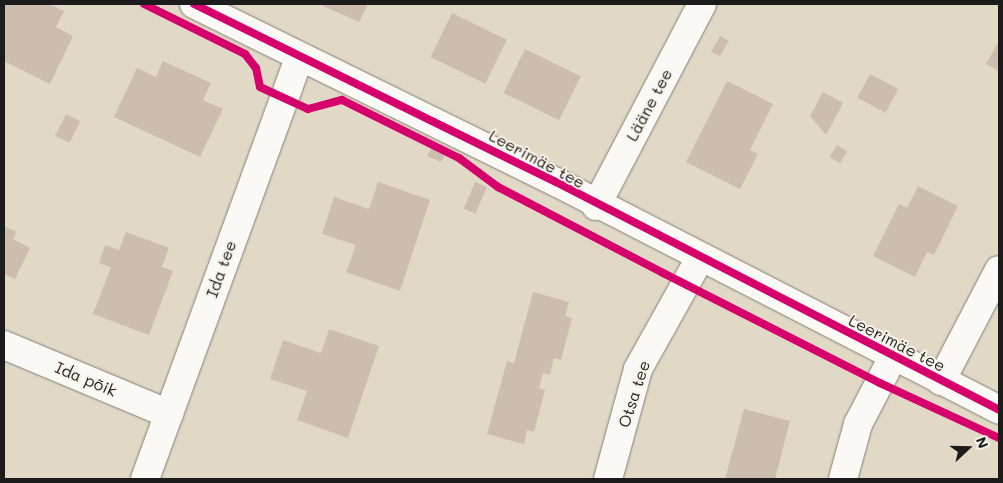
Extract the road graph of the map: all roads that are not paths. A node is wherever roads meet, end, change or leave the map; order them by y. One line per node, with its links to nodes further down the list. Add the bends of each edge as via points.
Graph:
1 (194, 4): 3 (street, Leerimäe tee)
2 (702, 4): 4 (street, Lääne tee)
3 (298, 59): 4 (street, Leerimäe tee, via 413,110); 11 (street, Ida tee)
4 (596, 206): 5 (street, Leerimäe tee)
5 (700, 260): 8 (street, Leerimäe tee); 13 (street, Otsa tee, via 638,369)
6 (999, 270): 9 (street)
7 (4, 345): 11 (street, Ida põik)
8 (893, 356): 9 (street, Leerimäe tee); 14 (street, via 858,424)
9 (941, 381): 10 (street, Leerimäe tee)
10 (999, 410)
11 (169, 414): 12 (street, Ida tee)
12 (145, 479)
13 (608, 479)
14 (843, 479)

